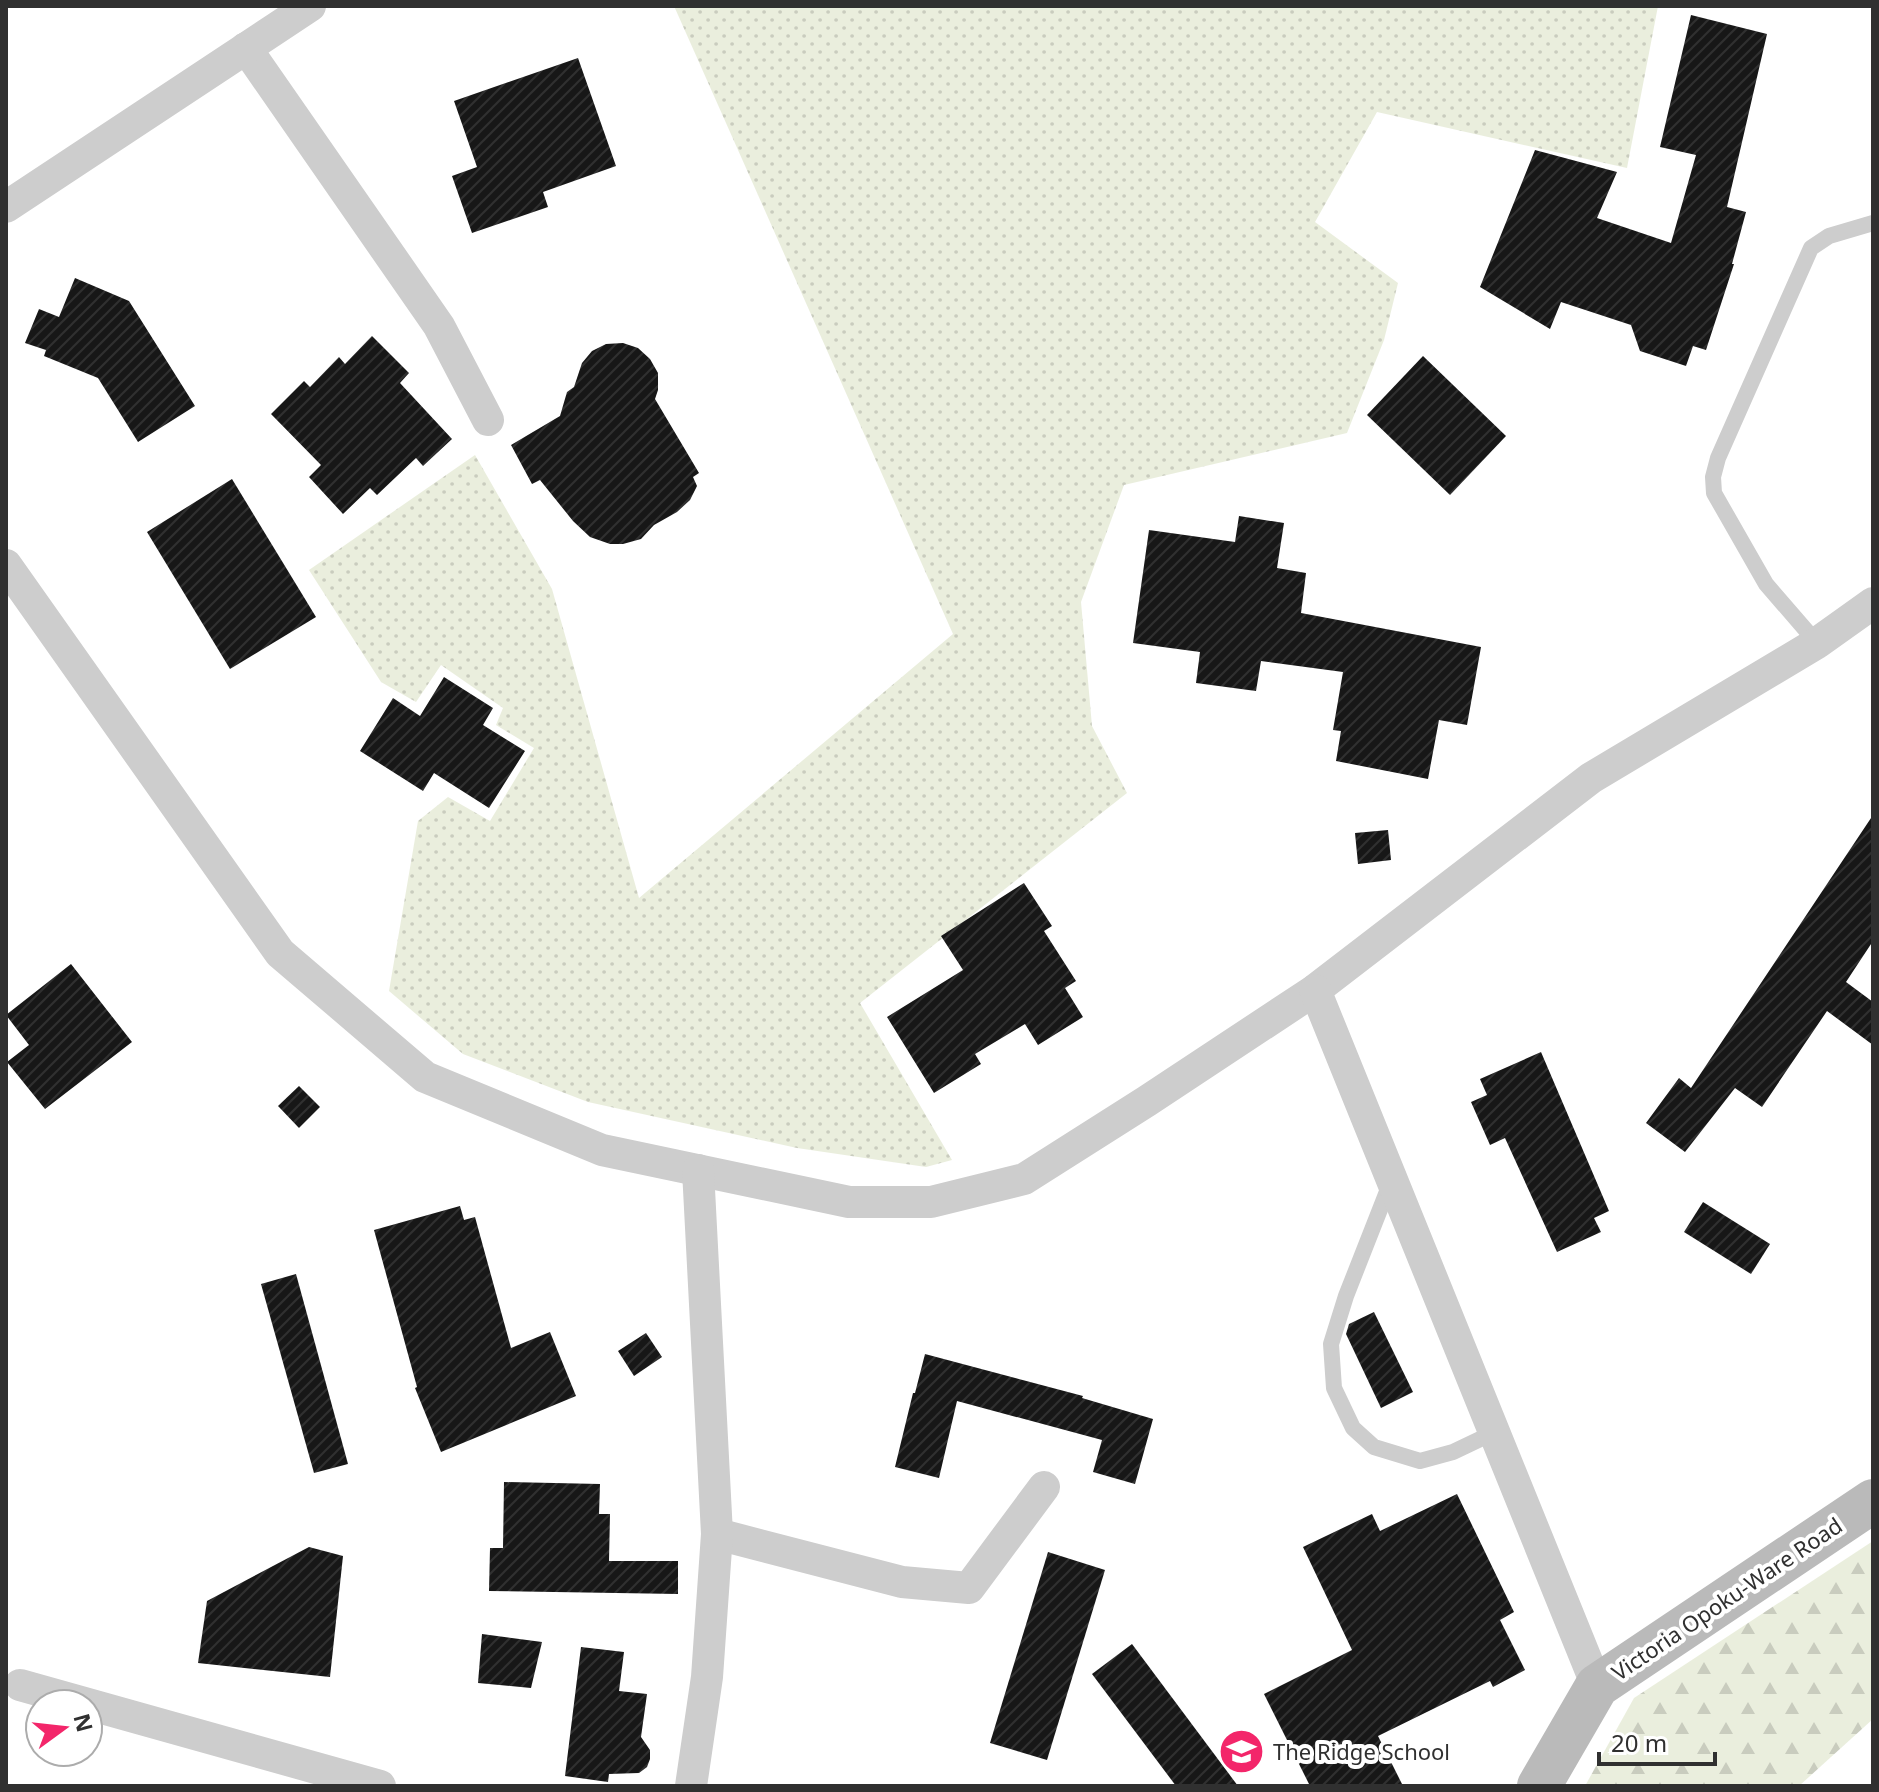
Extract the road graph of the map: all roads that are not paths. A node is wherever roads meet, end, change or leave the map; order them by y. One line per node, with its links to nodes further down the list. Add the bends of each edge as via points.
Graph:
1 (310, 6): 2 (street)
2 (275, 15): 3 (street)
3 (246, 48): 4 (street); 6 (street, via 439,326)
4 (6, 207)
5 (1873, 223): 9 (lane, via 1829,236 1811,248 1713,477 1714,493 1766,584)
6 (488, 420)
7 (6, 565): 11 (street, via 280,953 425,1077 602,1150)
8 (1873, 603): 9 (street)
9 (1817, 643): 10 (street, via 1591,778)
10 (1315, 990): 11 (street, via 1024,1179 931,1202 849,1202); 12 (street)
11 (698, 1170): 16 (street)
12 (1392, 1179): 13 (street); 13 (lane, via 1331,1344 1334,1388 1353,1428 1374,1447 1420,1461)
13 (1495, 1432): 18 (street)
14 (1044, 1487): 16 (street, via 969,1588 902,1582)
15 (1873, 1501): 18 (main road, Victoria Opoku-Ware Road)
16 (717, 1534): 20 (street, via 707,1677)
17 (20, 1685): 19 (street)
18 (1597, 1686): 21 (main road, Victoria Opoku-Ware Road)
19 (380, 1786)
20 (691, 1786)
21 (1539, 1786)

